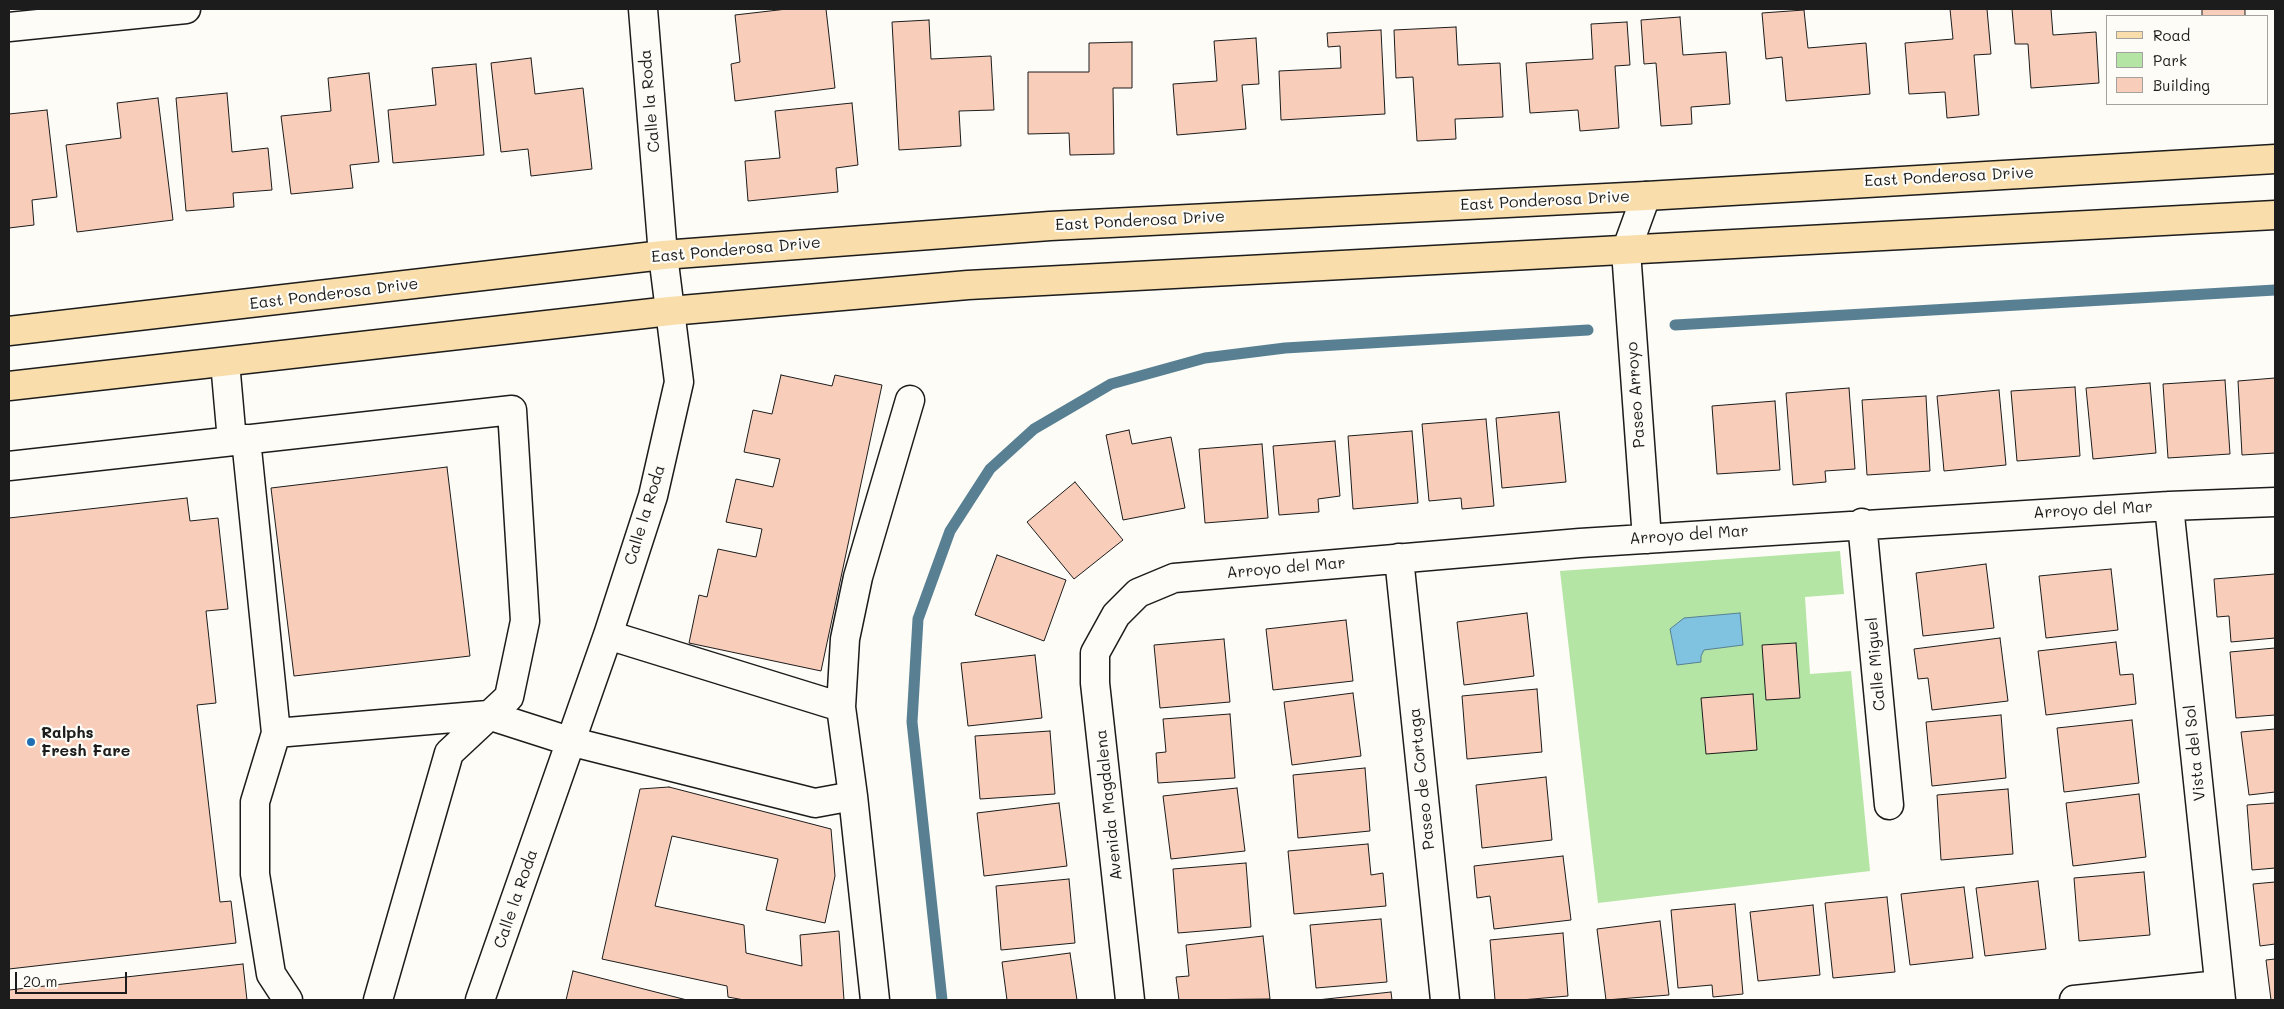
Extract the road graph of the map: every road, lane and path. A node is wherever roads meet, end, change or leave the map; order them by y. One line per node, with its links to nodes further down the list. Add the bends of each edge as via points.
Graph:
1 (178, 9): 3 (street)
2 (643, 9): 8 (street, Calle la Roda)
3 (9, 27)
4 (2275, 159): 5 (main road, East Ponderosa Drive)
5 (1646, 196): 7 (street); 8 (main road, East Ponderosa Drive, via 1050,226)
6 (2275, 215): 7 (main road)
7 (1626, 251): 9 (main road, via 968,285); 19 (street, Paseo Arroyo)
8 (663, 255): 9 (street, Calle la Roda); 10 (main road, East Ponderosa Drive)
9 (670, 311): 11 (main road); 22 (street, Calle la Roda, via 679,382 676,400 653,496)
10 (9, 331)
11 (225, 362): 12 (main road); 14 (street)
12 (9, 386)
13 (910, 400): 23 (street, via 858,576 845,639)
14 (239, 440): 15 (street); 24 (street, via 512,410 524,621 509,697); 25 (street)
15 (9, 466)
16 (2275, 502): 17 (street, Arroyo del Mar)
17 (2169, 506): 18 (street, Arroyo del Mar); 29 (street, Vista del Sol)
18 (1862, 524): 19 (street, Arroyo del Mar); 28 (street, Calle Miguel)
19 (1647, 539): 20 (street, Arroyo del Mar)
20 (1399, 558): 21 (street, Arroyo del Mar, via 1174,578 1138,593); 35 (street, Paseo de Cortaga)
21 (1116, 615): 34 (street, Avenida Magdalena, via 1096,653 1096,683)
22 (608, 635): 23 (street); 26 (street, Calle la Roda)
23 (841, 707): 27 (street)
24 (488, 715): 25 (street); 26 (street); 31 (street, via 449,753)
25 (276, 733): 30 (street, via 256,802 255,874 271,974)
26 (569, 741): 27 (street, via 815,803); 32 (street, Calle la Roda)
27 (854, 796): 33 (street)
28 (1889, 805)
29 (2220, 992): 36 (street)
30 (288, 1000)
31 (378, 1000)
32 (480, 1000)
33 (874, 1000)
34 (1130, 1000)
35 (1445, 1000)
36 (2074, 1000)

